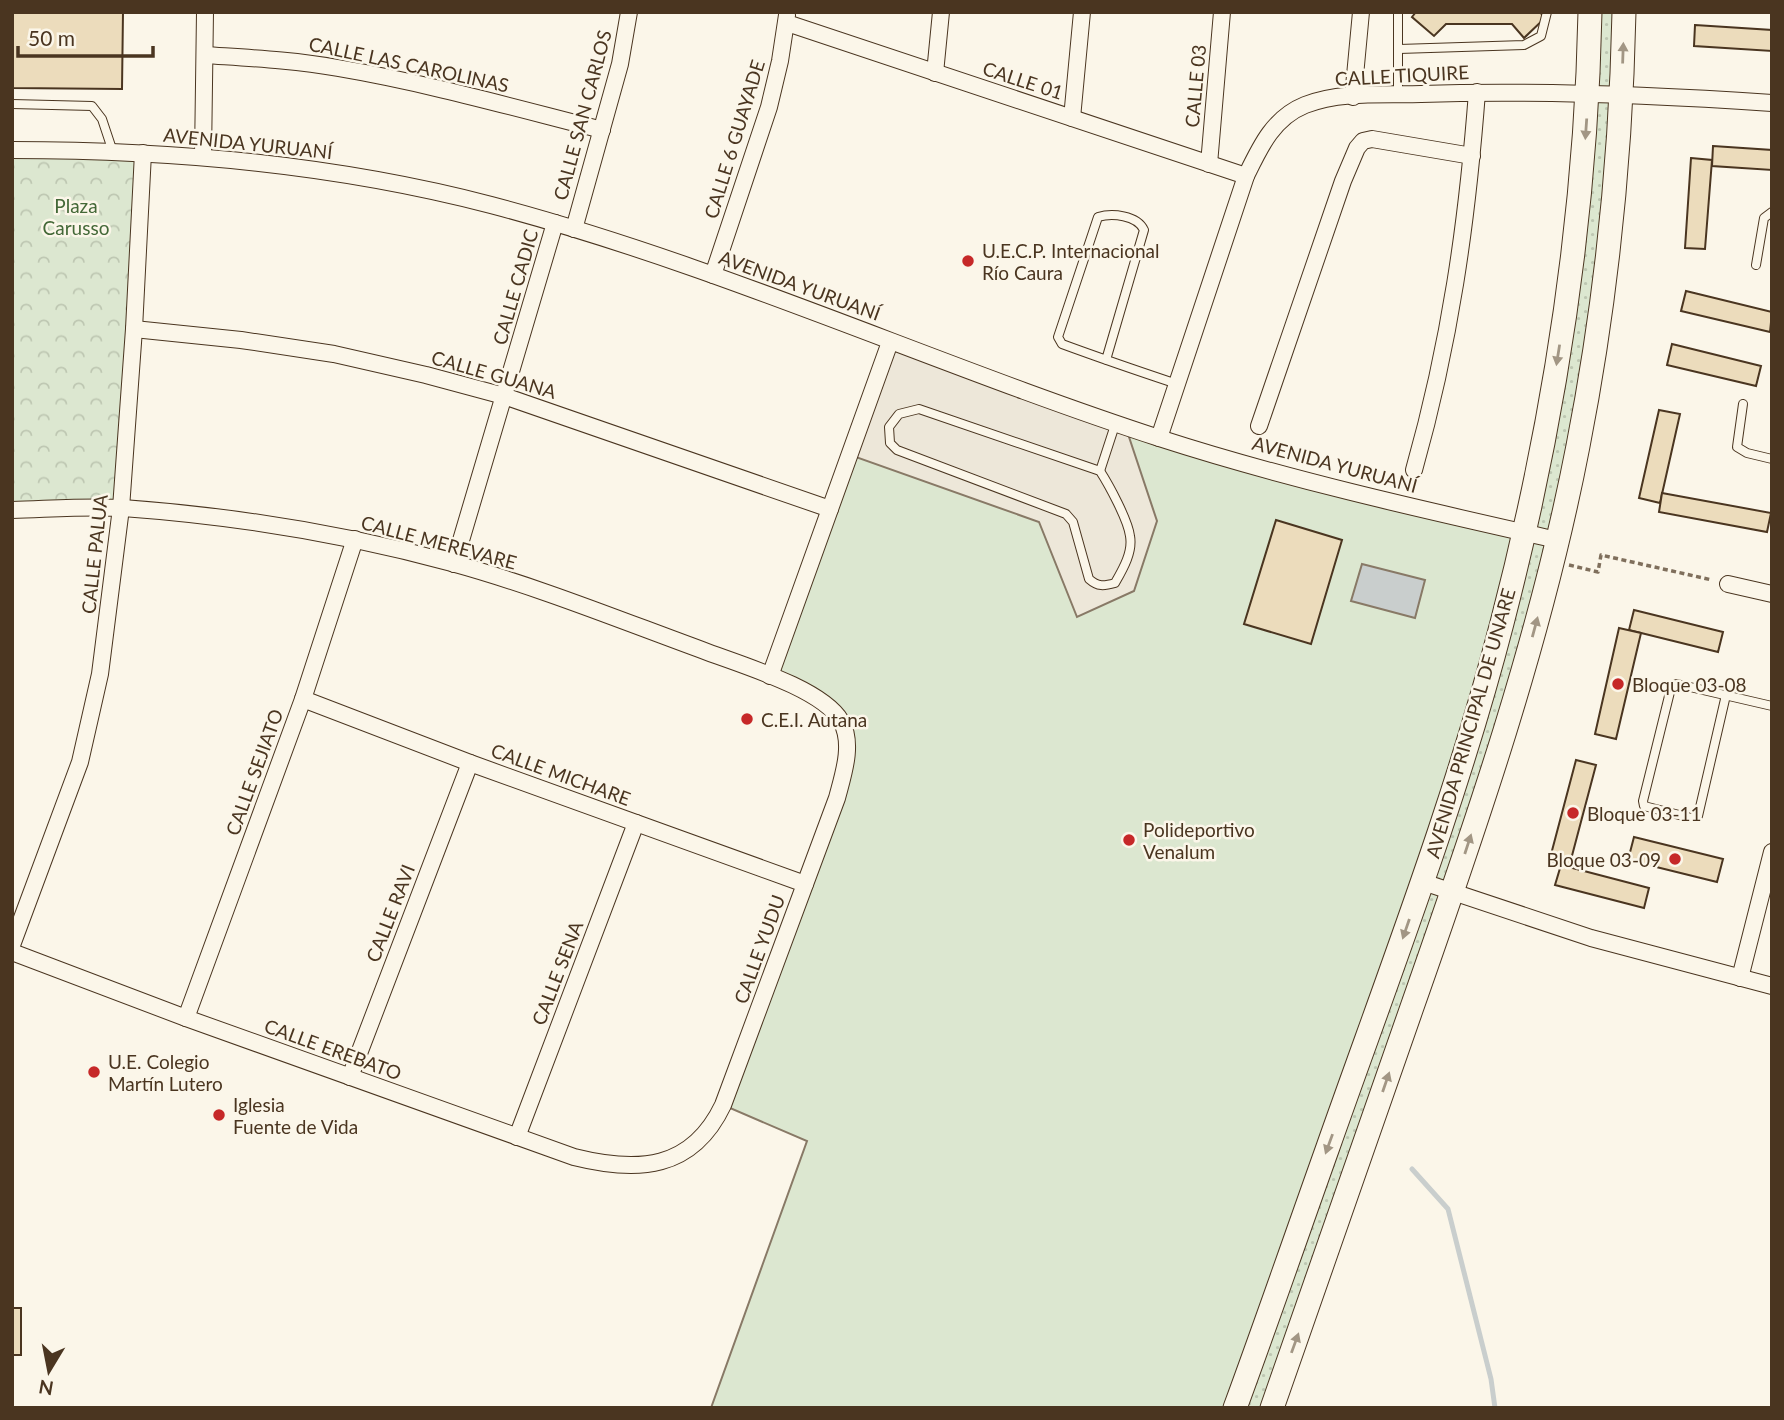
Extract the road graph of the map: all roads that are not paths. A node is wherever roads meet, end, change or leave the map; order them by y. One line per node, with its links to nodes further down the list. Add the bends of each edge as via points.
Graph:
1 (205, 12): 13 (street)
2 (629, 12): 23 (street, CALLE SAN CARLOS)
3 (941, 12): 14 (street)
4 (1082, 12): 22 (street)
5 (1222, 12): 29 (street, CALLE 03)
6 (1361, 12): 19 (street)
7 (1398, 12): 12 (lane)
8 (1547, 12): 12 (lane, via 1541,36 1524,46)
9 (1590, 12): 16 (street, AVENIDA PRINCIPAL DE UNARE)
10 (1624, 12): 17 (street, AVENIDA PRINCIPAL DE UNARE, one-way to 10)
11 (787, 18): 14 (street, CALLE 01); 35 (street, CALLE 6 GUAYADE, via 769,107)
12 (1399, 49): 18 (lane)
13 (205, 55): 23 (street, CALLE LAS CAROLINAS, via 336,67); 27 (street)
14 (935, 73): 22 (street, CALLE 01)
15 (1477, 92): 16 (street, CALLE TIQUIRE); 18 (street, CALLE TIQUIRE); 28 (street)
16 (1588, 92): 17 (street, CALLE TIQUIRE); 51 (street, AVENIDA PRINCIPAL DE UNARE, one-way to 51, via 1566,308)
17 (1621, 94): 20 (street, CALLE TIQUIRE); 53 (street, AVENIDA PRINCIPAL DE UNARE, via 1613,211 1598,325 1578,449)
18 (1398, 95): 19 (street, CALLE TIQUIRE)
19 (1353, 97): 30 (street, CALLE TIQUIRE, via 1306,105 1284,117 1266,136)
20 (1772, 103)
21 (12, 104): 25 (lane, via 92,106 102,119)
22 (1072, 118): 29 (street, CALLE 01)
23 (602, 130): 33 (street, CALLE SAN CARLOS)
24 (12, 150): 25 (street, AVENIDA YURUANÍ)
25 (113, 152): 26 (street, AVENIDA YURUANÍ)
26 (143, 153): 27 (street, AVENIDA YURUANÍ); 36 (street, CALLE PALUA)
27 (203, 156): 32 (street, AVENIDA YURUANÍ, via 362,177)
28 (1472, 156): 43 (street, via 1372,139 1357,148); 46 (street, via 1451,320)
29 (1209, 164): 30 (street, CALLE 01)
30 (1246, 176): 39 (street, CALLE TIQUIRE)
31 (1772, 212): 34 (lane, via 1764,218)
32 (555, 223): 33 (street, AVENIDA YURUANÍ); 40 (street, CALLE CADIC)
33 (574, 229): 35 (street, AVENIDA YURUANÍ)
34 (1756, 265)
35 (713, 275): 37 (street, AVENIDA YURUANÍ)
36 (134, 329): 40 (street, CALLE GUANA, via 334,354); 48 (street, CALLE PALUA)
37 (890, 342): 42 (street, AVENIDA YURUANÍ); 49 (street)
38 (1106, 360): 38 (lane, via 1062,344 1058,337 1098,217 1112,214 1138,221 1144,230); 39 (lane)
39 (1177, 384): 44 (street, CALLE TIQUIRE)
40 (504, 396): 49 (street, CALLE GUANA); 54 (street, CALLE CADIC)
41 (1743, 404): 45 (lane, via 1737,447)
42 (1116, 422): 44 (street, AVENIDA YURUANÍ); 47 (lane)
43 (1259, 426)
44 (1159, 438): 51 (street, AVENIDA YURUANÍ)
45 (1772, 459)
46 (1414, 470)
47 (1100, 471): 47 (lane, via 919,409 899,414 889,427 890,443 897,450 1066,514 1073,522 1089,579 1105,586 1115,583 1126,565 1130,536)
48 (121, 508): 50 (street, CALLE MEREVARE); 52 (street, CALLE MEREVARE); 68 (street, CALLE PALUA, via 110,612 89,727)
49 (830, 509): 57 (street)
50 (12, 510)
51 (1524, 532): 53 (street, AVENIDA YURUANÍ); 65 (street, AVENIDA PRINCIPAL DE UNARE, via 1483,691)
52 (355, 540): 54 (street, CALLE MEREVARE); 59 (street, CALLE SEJIATO)
53 (1555, 550): 67 (street, AVENIDA PRINCIPAL DE UNARE, one-way to 53, via 1522,673)
54 (454, 564): 57 (street, CALLE MEREVARE)
55 (1728, 584): 56 (street)
56 (1772, 594)
57 (770, 676): 61 (street, CALLE MEREVARE)
58 (1726, 695): 58 (lane, via 1674,685 1644,806 1698,816); 60 (lane)
59 (303, 699): 62 (street, CALLE MICHARE); 72 (street, CALLE SEJIATO)
60 (1772, 706)
61 (832, 708): 66 (street, CALLE YUDU, via 843,723 845,769)
62 (470, 763): 63 (street, CALLE MICHARE); 73 (street, CALLE RAVI)
63 (636, 823): 66 (street, CALLE MICHARE); 74 (street, CALLE SENA)
64 (1772, 852): 70 (street)
65 (1423, 882): 67 (street); 76 (street, AVENIDA PRINCIPAL DE UNARE, one-way to 76)
66 (805, 884): 75 (street, CALLE YUDU, via 714,1125 681,1152)
67 (1452, 892): 70 (street, via 1591,938); 77 (street, AVENIDA PRINCIPAL DE UNARE, one-way to 67)
68 (12, 945)
69 (12, 953): 72 (street, CALLE EREBATO)
70 (1740, 978): 71 (street)
71 (1772, 986)
72 (186, 1018): 73 (street, CALLE EREBATO)
73 (350, 1077): 74 (street, CALLE EREBATO)
74 (517, 1138): 75 (street, CALLE EREBATO, via 602,1164)
75 (644, 1166)
76 (1236, 1408)
77 (1272, 1408)

